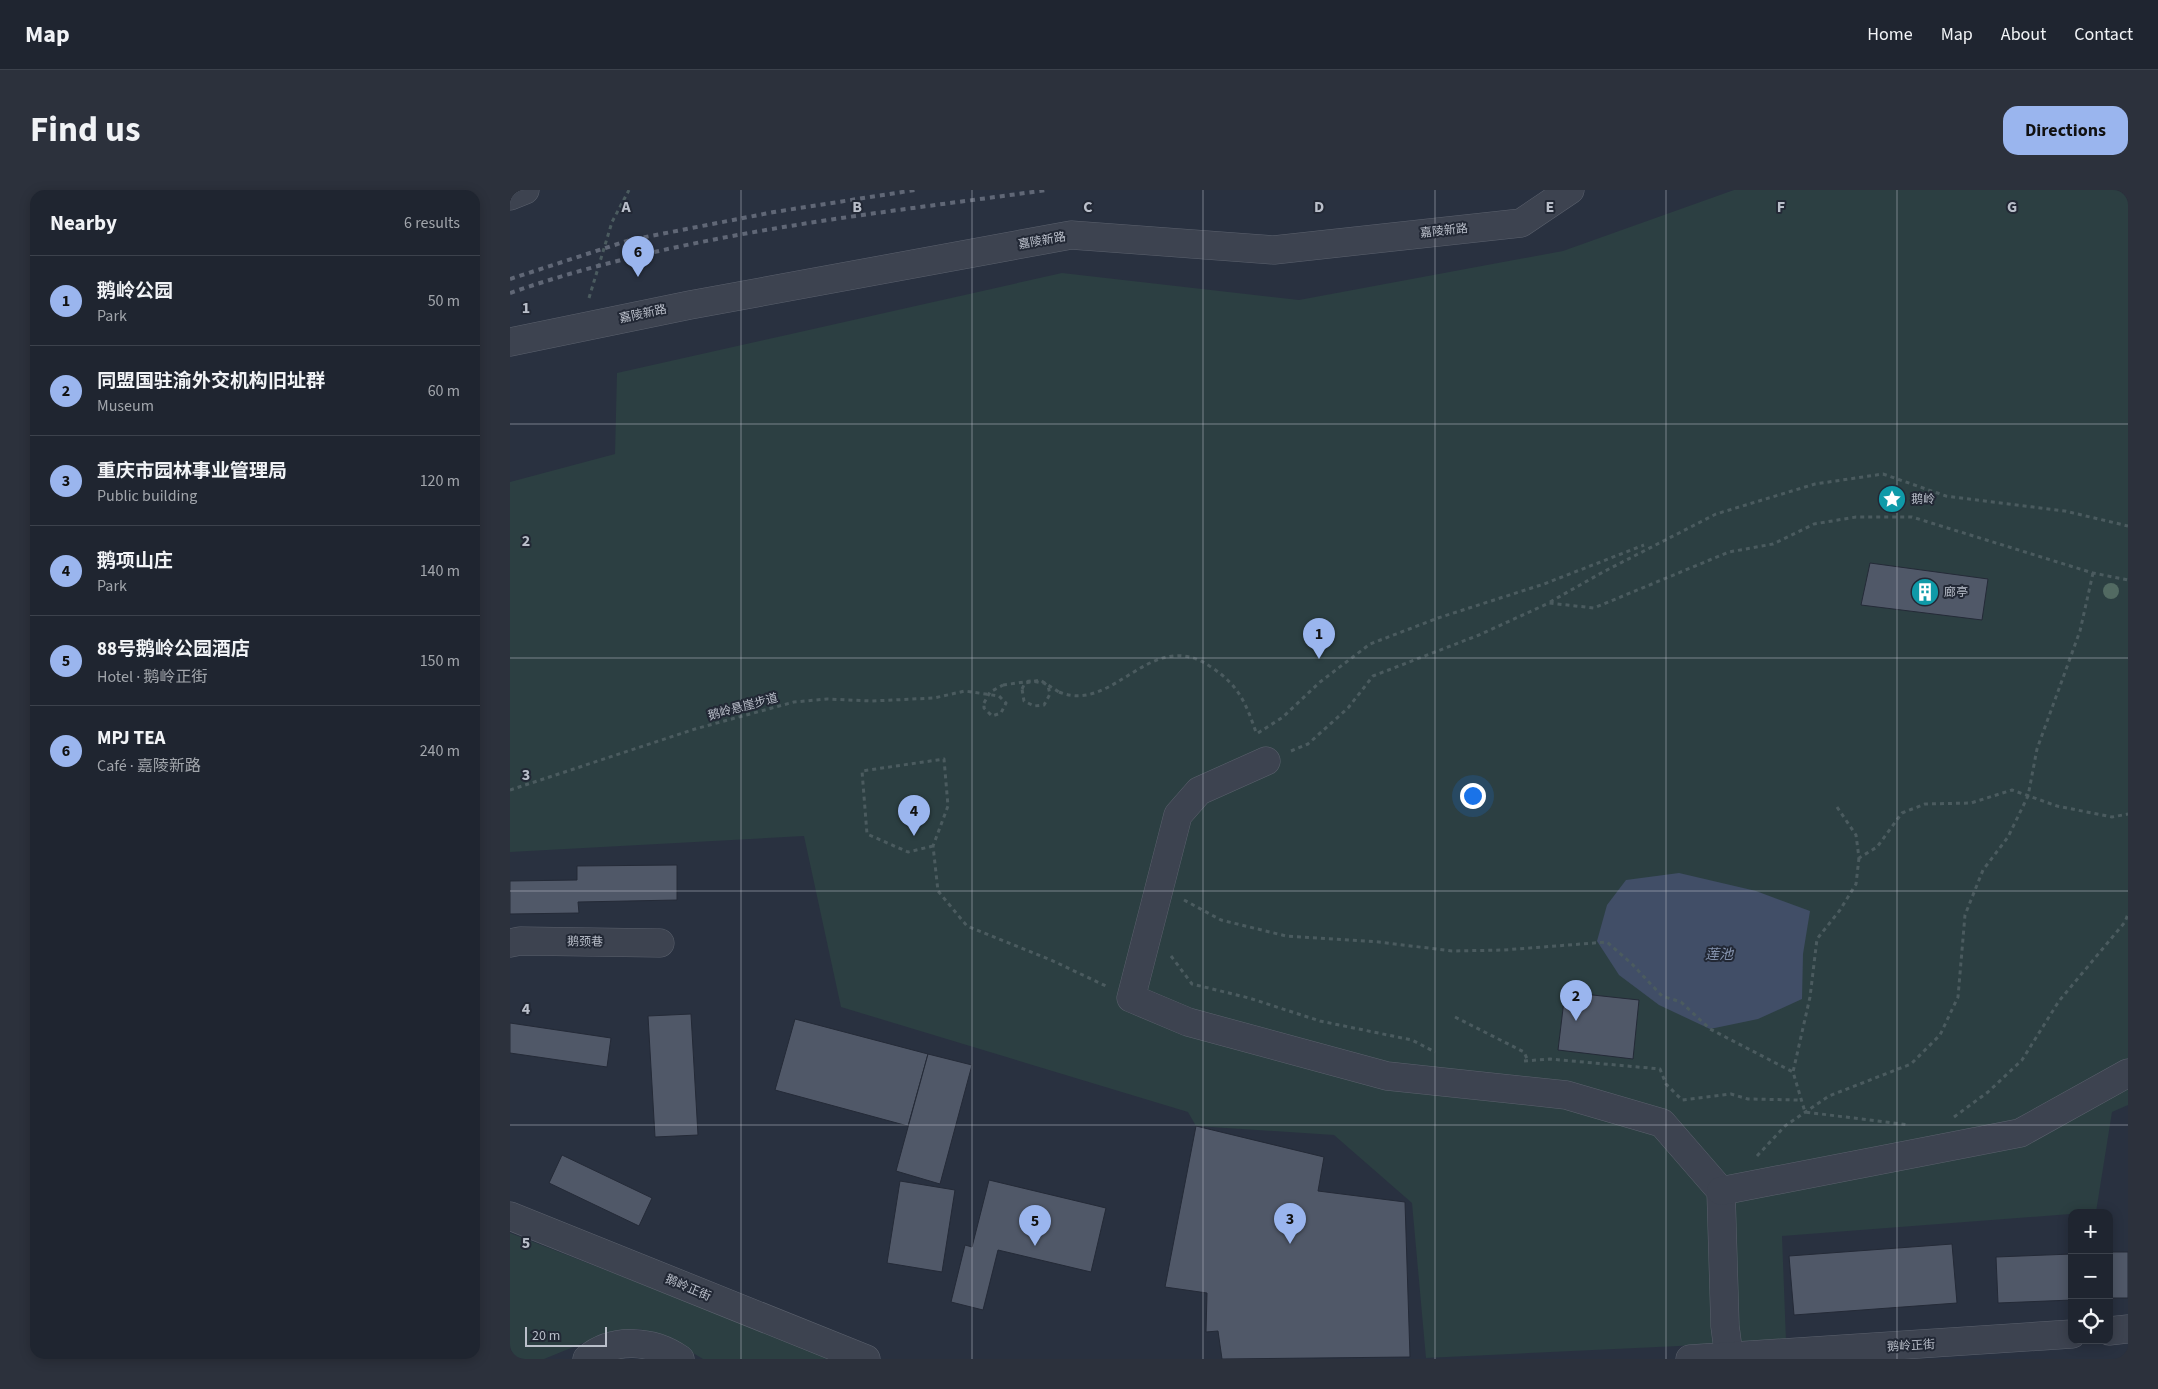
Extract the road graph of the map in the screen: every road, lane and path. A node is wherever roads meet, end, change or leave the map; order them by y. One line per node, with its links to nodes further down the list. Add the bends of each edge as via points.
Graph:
1 (525, 190): 4 (street)
2 (629, 190): 5 (path, via 612,222)
3 (1570, 190): 5 (street, 嘉陵新路, via 1521,223 1274,250 1071,235)
4 (510, 196)
5 (580, 327): 6 (street, 嘉陵新路)
6 (510, 342)
7 (2128, 526): 11 (path, via 2064,511 1946,496 1883,474 1815,484 1716,514)
8 (1644, 545): 12 (path, via 1544,584 1370,644 1320,682 1283,717)
9 (2094, 573): 10 (path); 11 (path, via 1912,517 1856,517 1814,524 1773,544 1729,552 1594,608); 15 (path, via 2080,631 2037,749)
10 (2128, 580)
11 (1549, 603): 13 (path, via 1479,635 1373,676 1348,708 1308,744)
12 (1256, 734): 13 (path); 14 (path, 鹅岭悬崖步道, bridge, via 1245,702 1225,677 1204,662 1171,655 1151,661 1116,683 1079,696 1059,692 1040,680 1031,680 1025,683 1021,694 1024,701 1040,706 1046,703 1050,694 1044,683 1031,681 1023,682 1010,683 1002,685 990,692 987,695 985,698 984,703 986,712 996,716 1005,708 1004,698 995,694 988,693 965,691 934,698 794,702 695,729)
13 (1266, 761): 20 (street, via 1199,791 1178,815)
14 (510, 790)
15 (2028, 796): 17 (path, via 2057,806 2112,817); 19 (path, via 2012,790 1971,803 1925,804 1902,813 1877,846); 34 (path, via 2008,837 1983,870 1965,915 1958,997 1940,1035 1911,1064 1829,1096)
16 (1838, 807): 19 (path, via 1856,835)
17 (2128, 814)
18 (933, 846): 18 (path, via 948,806 944,759 862,771 868,834 908,852); 25 (path, via 938,891 967,926 1051,960)
19 (1859, 858): 30 (path, via 1856,884 1817,939 1810,997)
20 (1160, 886): 25 (street); 30 (path, via 1221,920 1286,936 1452,951 1607,942 1662,996 1681,1002 1710,1029)
21 (2128, 914): 35 (path, via 2125,922 2059,1001 2022,1060 1988,1092 1954,1117)
22 (510, 943): 23 (street, 鹅颈巷)
23 (660, 943)
24 (1168, 952): 27 (path, via 1192,984 1320,1021 1412,1040)
25 (1131, 998): 32 (street, via 1188,1022 1387,1076)
26 (1455, 1016): 28 (path, via 1524,1052)
27 (1442, 1056)
28 (1528, 1060): 29 (path); 32 (path); 33 (path, via 1660,1069 1666,1084 1682,1100 1731,1094 1748,1099)
29 (1518, 1061)
30 (1793, 1072): 33 (path)
31 (2128, 1073): 38 (street, via 2020,1133)
32 (1548, 1094): 38 (street, via 1566,1095 1662,1123)
33 (1800, 1100): 34 (path)
34 (1805, 1112): 36 (path, via 1907,1125); 37 (path, via 1785,1126)
35 (1945, 1118)
36 (1917, 1123)
37 (1755, 1158)
38 (1721, 1191): 43 (street)
39 (510, 1216): 46 (street, 鹅岭正街)
40 (2128, 1329): 41 (street)
41 (2113, 1331)
42 (2068, 1334): 43 (street, 鹅岭正街)
43 (1729, 1357): 47 (street, 鹅岭正街)
44 (586, 1359): 45 (street, via 613,1345 638,1344 667,1350)
45 (680, 1359)
46 (866, 1359)
47 (1690, 1359)

